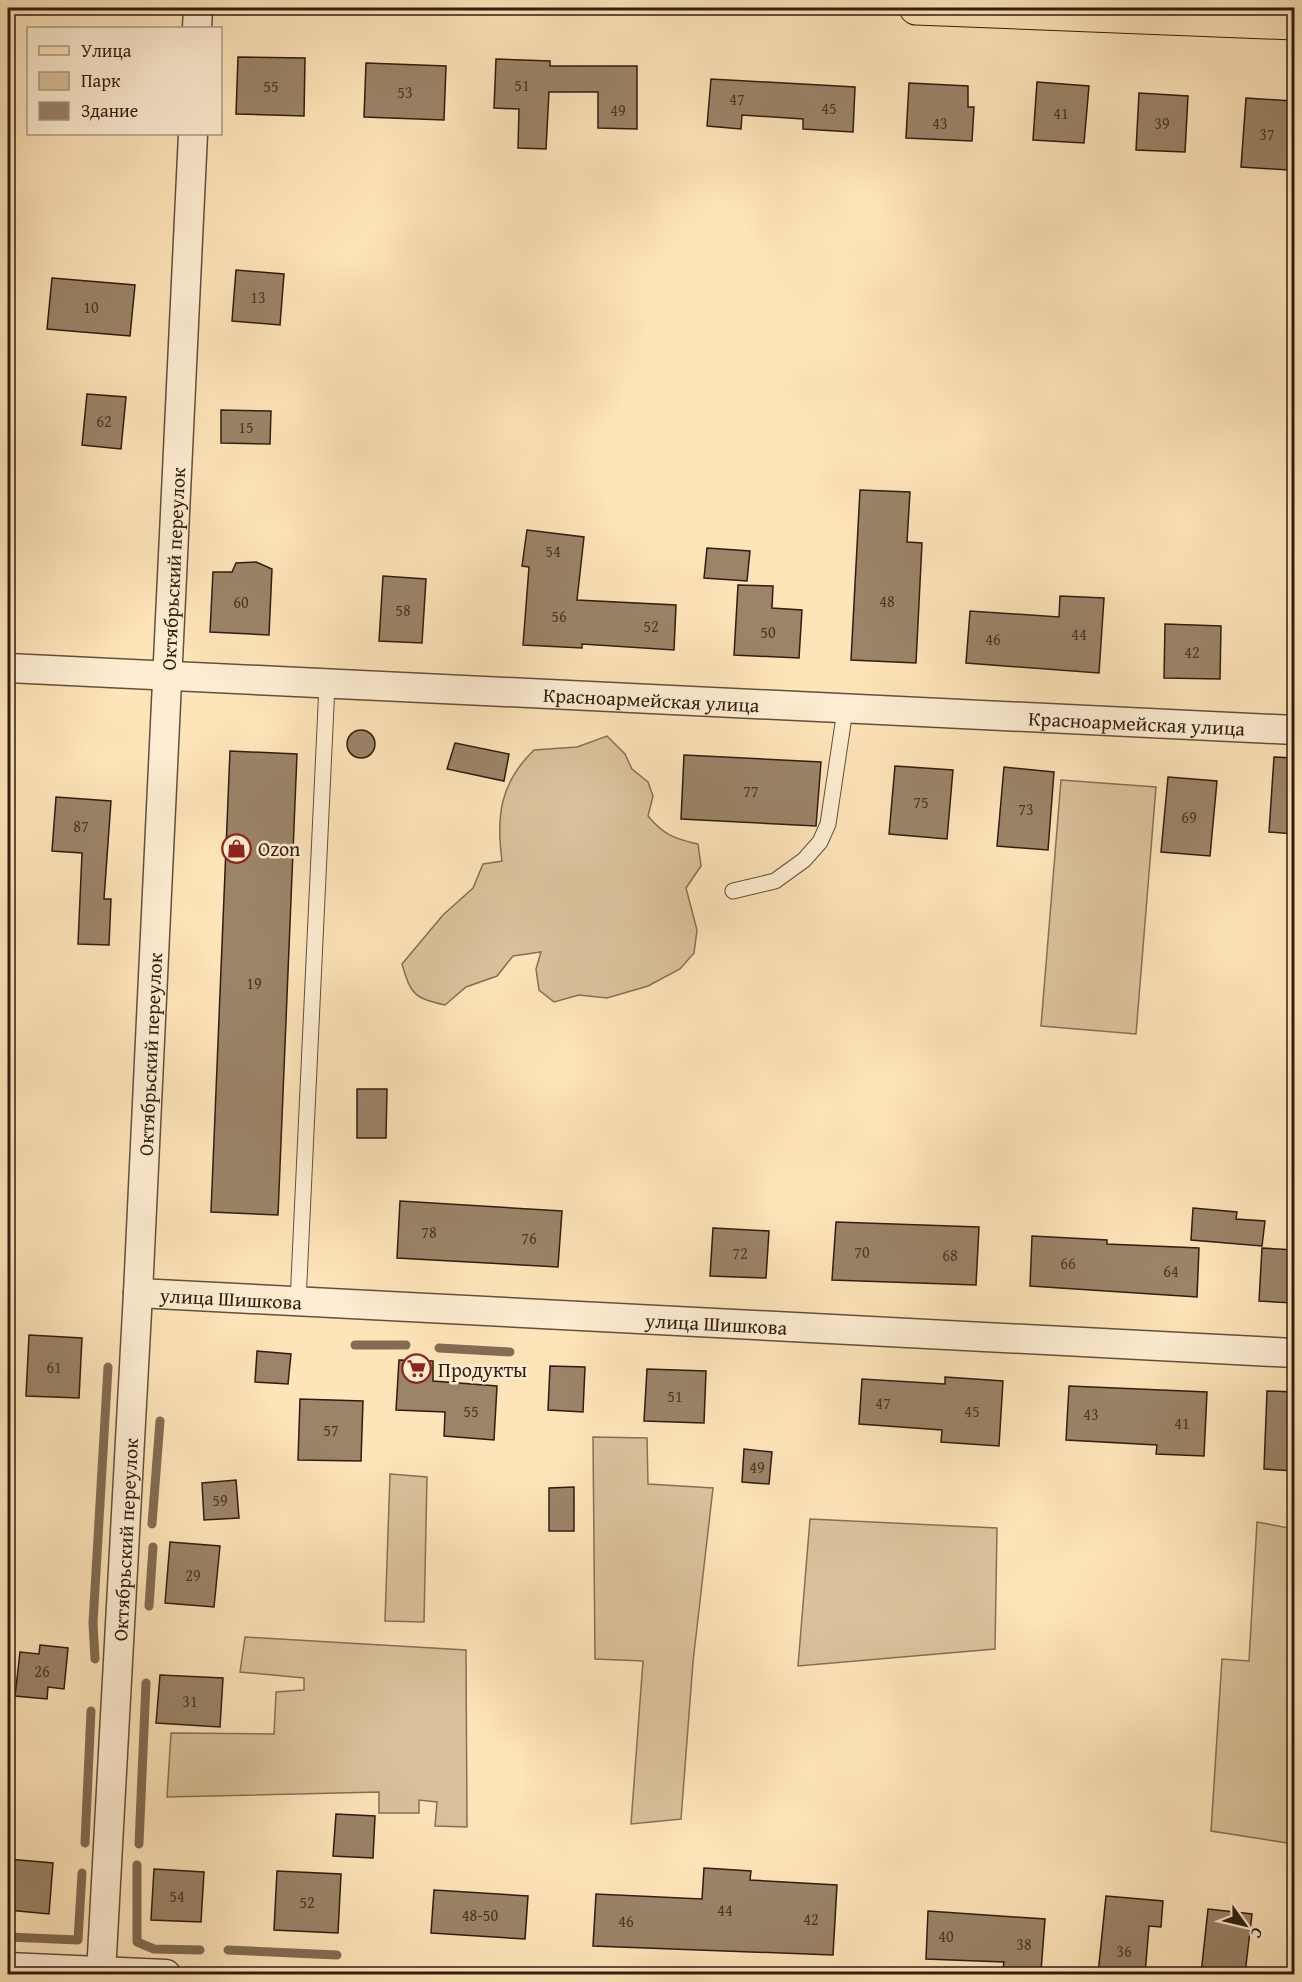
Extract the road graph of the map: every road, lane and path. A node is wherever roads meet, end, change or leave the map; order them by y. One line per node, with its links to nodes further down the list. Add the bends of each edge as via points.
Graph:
1 (198, 8): 4 (street)
2 (916, 8): 3 (main road)
3 (1294, 23)
4 (197, 27)
5 (193, 135): 7 (street, Октябрьский переулок)
6 (8, 668): 7 (street, Красноармейская улица)
7 (169, 677): 8 (street, Красноармейская улица); 12 (street, Октябрьский переулок)
8 (327, 685): 9 (street, Красноармейская улица); 13 (lane)
9 (845, 710): 10 (street, Красноармейская улица); 11 (lane, via 828,824 820,842 804,860 775,881)
10 (1294, 730)
11 (733, 891)
12 (138, 1293): 13 (street, улица Шишкова); 16 (street, Октябрьский переулок)
13 (298, 1302): 14 (street, улица Шишкова)
14 (1294, 1353)
15 (8, 1967): 16 (street)
16 (101, 1973): 17 (street)
17 (166, 1974)

